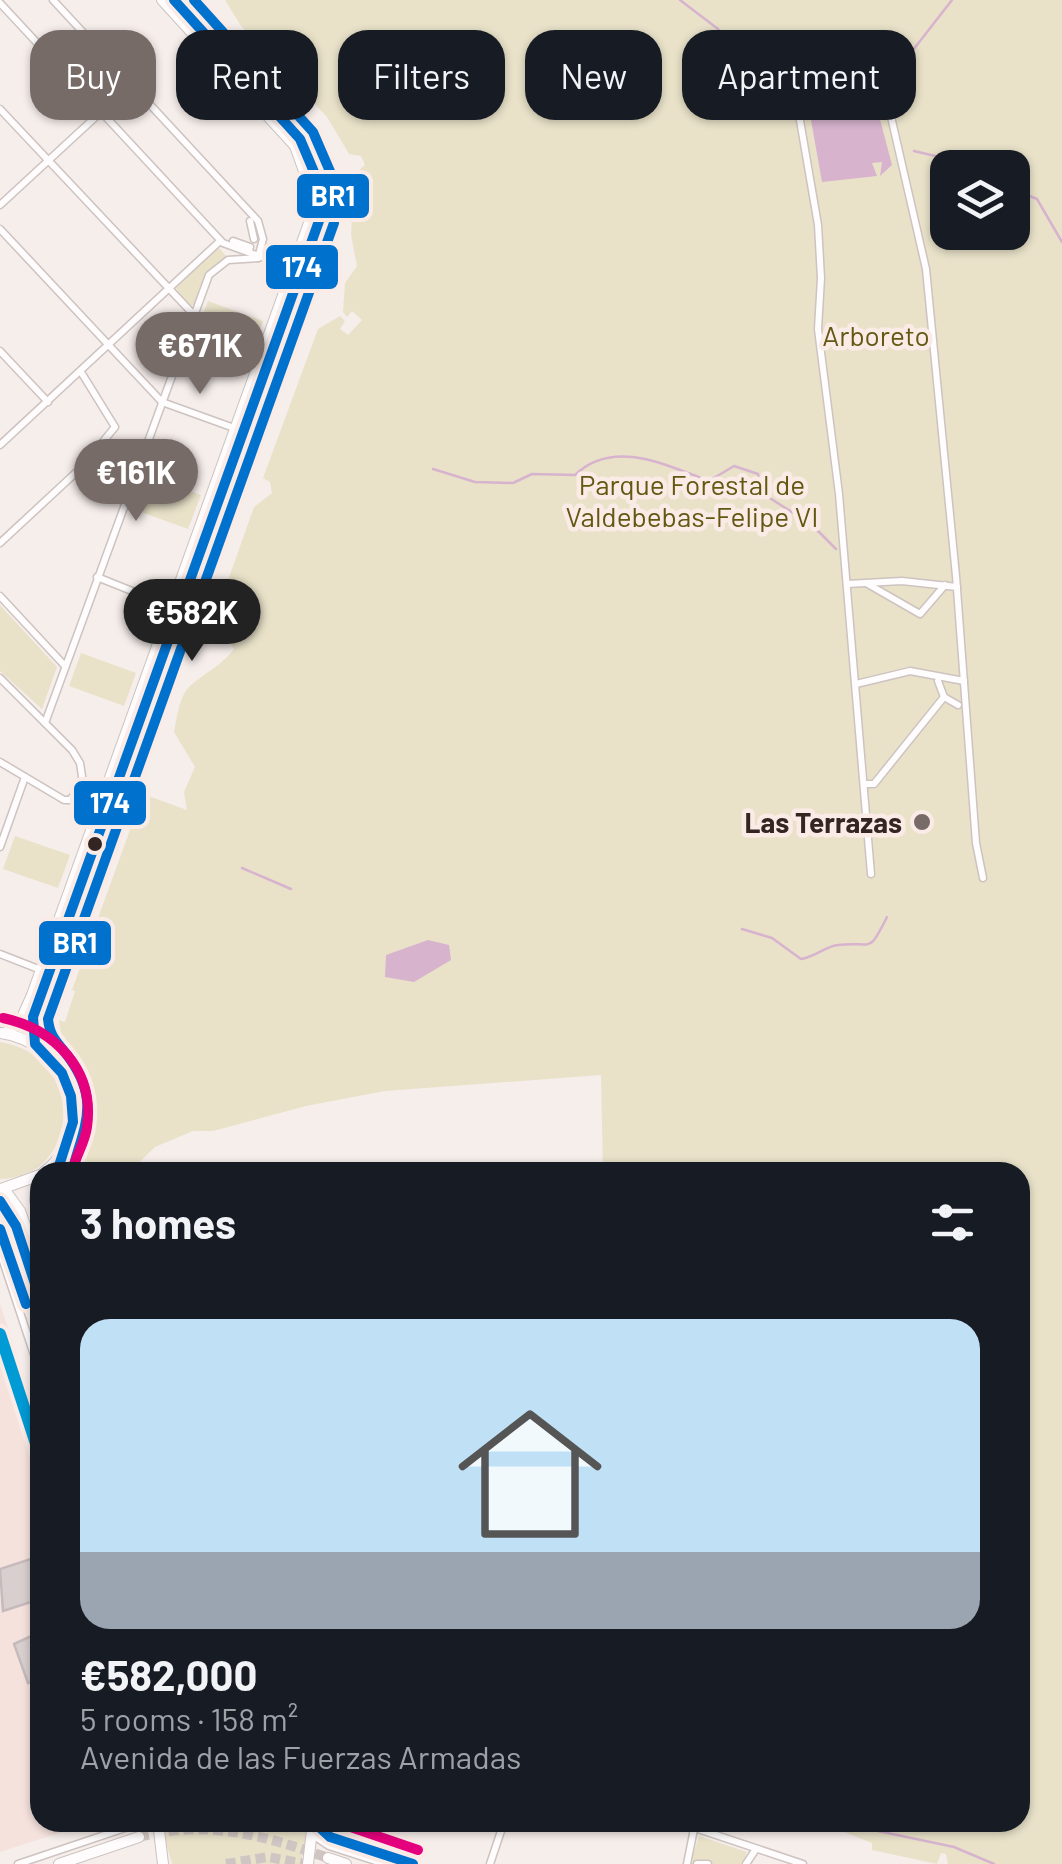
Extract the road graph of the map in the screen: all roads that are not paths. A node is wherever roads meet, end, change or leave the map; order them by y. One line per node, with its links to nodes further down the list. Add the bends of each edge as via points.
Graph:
1 (52, 0): 17 (street, via 258,221)
2 (162, 0): 18 (street, via 301,158 311,204)
3 (186, 0): 19 (street, via 314,144 329,207)
4 (0, 3): 5 (street)
5 (30, 35)
6 (0, 109): 11 (street)
7 (92, 120): 11 (street)
8 (108, 120): 15 (street)
9 (799, 120): 32 (street, via 818,225 818,328)
10 (892, 120): 34 (street, via 926,269)
11 (48, 160): 12 (street); 20 (street)
12 (0, 205)
13 (250, 221): 16 (street, via 253,244)
14 (0, 229): 22 (street)
15 (220, 241): 17 (street); 20 (street)
16 (232, 241)
17 (258, 258): 18 (street); 21 (street, via 233,258 213,269)
18 (294, 270): 19 (street); 27 (street)
19 (311, 276): 54 (street, via 43,1017)
20 (167, 290): 21 (street); 22 (street)
21 (194, 314): 26 (street)
22 (108, 346): 24 (street); 26 (street)
23 (0, 351): 25 (street)
24 (81, 371): 25 (street); 29 (street, via 115,427)
25 (48, 402): 28 (street)
26 (162, 402): 27 (street); 30 (street)
27 (238, 427): 36 (street)
28 (0, 445)
29 (0, 543)
30 (97, 577): 36 (street); 37 (street)
31 (865, 582): 32 (street); 33 (street); 33 (street, via 920,614)
32 (847, 584): 41 (street)
33 (945, 585): 34 (street)
34 (957, 586): 40 (street)
35 (0, 596): 37 (street)
36 (172, 607): 52 (street)
37 (65, 666): 44 (street)
38 (0, 678): 44 (street)
39 (938, 681): 42 (street)
40 (964, 681): 41 (street, via 910,671); 50 (street)
41 (856, 684): 47 (street)
42 (944, 697): 43 (street); 47 (street, via 874,784)
43 (958, 705)
44 (46, 722): 46 (street, via 80,763 82,783 64,800)
45 (0, 762): 46 (street)
46 (26, 777): 48 (street)
47 (865, 784): 49 (street)
48 (0, 847)
49 (871, 874)
50 (982, 878)
51 (0, 954): 52 (street)
52 (40, 970): 53 (street, via 24,1016)
53 (3, 1033): 54 (street)
54 (44, 1050): 55 (street, via 62,1070 73,1100 71,1131)
55 (58, 1160): 56 (street)
56 (56, 1162)
57 (30, 1179): 58 (street)
58 (2, 1189): 59 (street)
59 (30, 1237)
60 (0, 1252): 61 (street)
61 (30, 1342)
62 (113, 1832): 72 (street)
63 (159, 1832): 74 (street)
64 (314, 1832): 68 (street)
65 (501, 1832): 78 (street)
66 (694, 1832): 79 (street)
67 (706, 1832): 70 (street)
68 (314, 1836): 75 (street); 77 (street)
69 (139, 1837): 73 (street)
70 (757, 1849): 82 (street); 83 (street)
71 (328, 1858): 76 (street)
72 (18, 1864)
73 (59, 1864)
74 (164, 1864)
75 (308, 1864)
76 (346, 1864)
77 (385, 1864)
78 (490, 1864)
79 (687, 1864)
80 (697, 1864): 81 (street)
81 (708, 1864)
82 (746, 1864)
83 (803, 1864)

